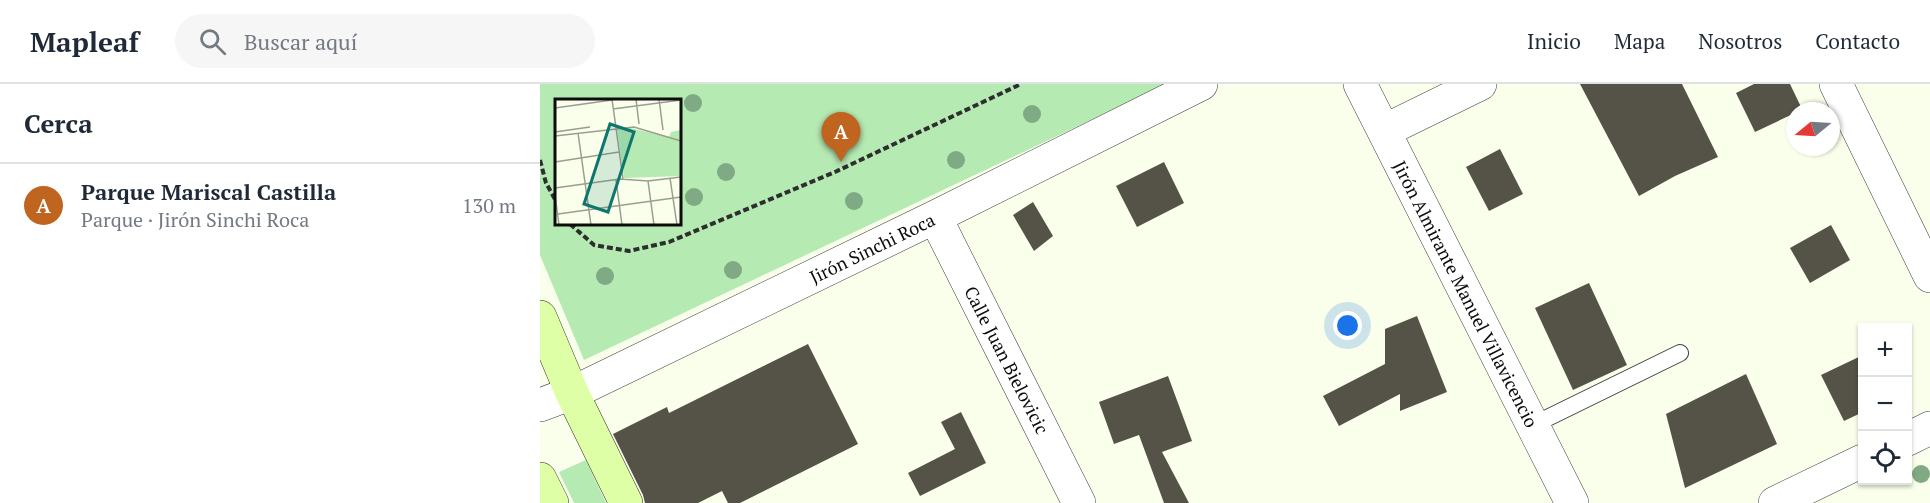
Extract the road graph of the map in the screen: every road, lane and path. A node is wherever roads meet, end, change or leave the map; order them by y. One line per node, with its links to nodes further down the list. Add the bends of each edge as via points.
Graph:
1 (1022, 84): 10 (path, via 835,172 669,242 629,251 594,245)
2 (1201, 84): 9 (street, Jirón Sinchi Roca)
3 (1360, 84): 6 (street, Jirón Almirante Manuel Villavicencio)
4 (1480, 84): 6 (street)
5 (1836, 84): 11 (street)
6 (1384, 131): 16 (street, Jirón Almirante Manuel Villavicencio)
7 (540, 160): 8 (path)
8 (555, 199)
9 (935, 217): 14 (street, Jirón Sinchi Roca); 23 (street, Calle Juan Bielovicic)
10 (571, 225)
11 (1930, 276)
12 (540, 317): 14 (main road)
13 (1680, 353): 16 (lane)
14 (572, 393): 15 (street, Jirón Sinchi Roca); 22 (main road)
15 (540, 405)
16 (1533, 425): 24 (street, Jirón Almirante Manuel Villavicencio)
17 (1930, 428): 18 (street)
18 (1912, 437)
19 (1858, 463): 25 (street)
20 (540, 479): 21 (main road)
21 (552, 503)
22 (626, 503)
23 (1079, 503)
24 (1572, 503)
25 (1775, 503)

